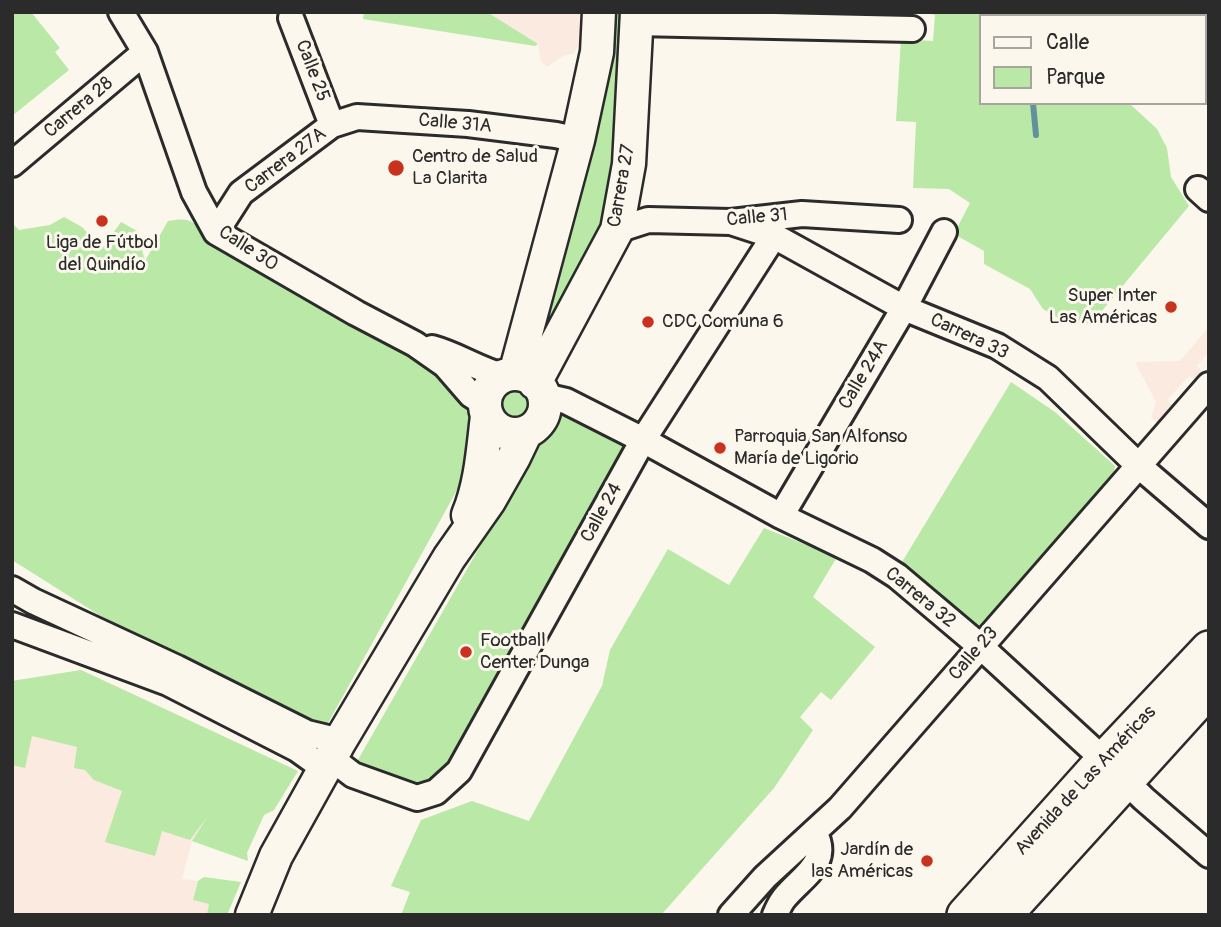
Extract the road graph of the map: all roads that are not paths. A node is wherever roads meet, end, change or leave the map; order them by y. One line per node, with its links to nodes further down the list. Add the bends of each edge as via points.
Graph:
1 (121, 12): 7 (street, Calle 30)
2 (599, 12): 9 (street, via 597,52)
3 (637, 17): 5 (street); 13 (street, Carrera 27, via 629,164)
4 (291, 18): 8 (street, Calle 25)
5 (810, 19): 6 (street)
6 (912, 29)
7 (145, 52): 10 (street, Carrera 28); 14 (street, Calle 30, via 194,192)
8 (332, 125): 9 (street, Calle 31A, via 357,117 468,124); 14 (street, Carrera 27A, via 241,193)
9 (579, 140): 19 (street)
10 (12, 164)
11 (899, 220): 12 (street, Calle 31, via 802,214)
12 (731, 222): 13 (street, Calle 31, via 648,219); 16 (street, Carrera 33)
13 (617, 230): 19 (street, Carrera 27)
14 (216, 232): 18 (street, Calle 30)
15 (944, 232): 17 (street, Calle 24A)
16 (774, 236): 17 (street, Carrera 33); 23 (street, Calle 24)
17 (904, 308): 24 (street, Carrera 33, via 997,346 1048,378); 25 (street, Calle 24A)
18 (415, 344): 19 (street, Calle 30); 21 (street, Calle 30, via 444,365)
19 (524, 382): 21 (street, via 494,383 487,393); 22 (street, via 542,416); 23 (street, Carrera 32)
20 (1209, 385): 24 (street, Calle 23)
21 (486, 410): 22 (street, via 503,432); 27 (street, via 473,503)
22 (526, 432): 27 (street, via 489,501)
23 (643, 440): 25 (street, Carrera 32); 33 (street, Calle 24, via 459,771 436,792 417,798 353,775)
24 (1139, 466): 26 (street, Carrera 33); 30 (street, Calle 23)
25 (781, 516): 30 (street, Carrera 32, via 897,576)
26 (1209, 526)
27 (449, 558): 33 (street)
28 (12, 589): 33 (street, via 307,733)
29 (12, 625): 33 (street, via 168,683 297,749)
30 (980, 646): 34 (street, Carrera 32); 35 (street, Calle 23)
31 (1209, 649): 34 (main road, Avenida de Las Américas)
32 (1209, 689): 34 (main road, Avenida de Las Américas)
33 (332, 756): 37 (street, via 276,856)
34 (1115, 771): 36 (street, Carrera 32); 40 (main road, Avenida de Las Américas); 41 (main road, Avenida de Las Américas)
35 (814, 832): 38 (street, Calle 23); 39 (street, via 821,844 819,857)
36 (1209, 855)
37 (252, 915)
38 (731, 915)
39 (775, 915)
40 (965, 915)
41 (1004, 915)

